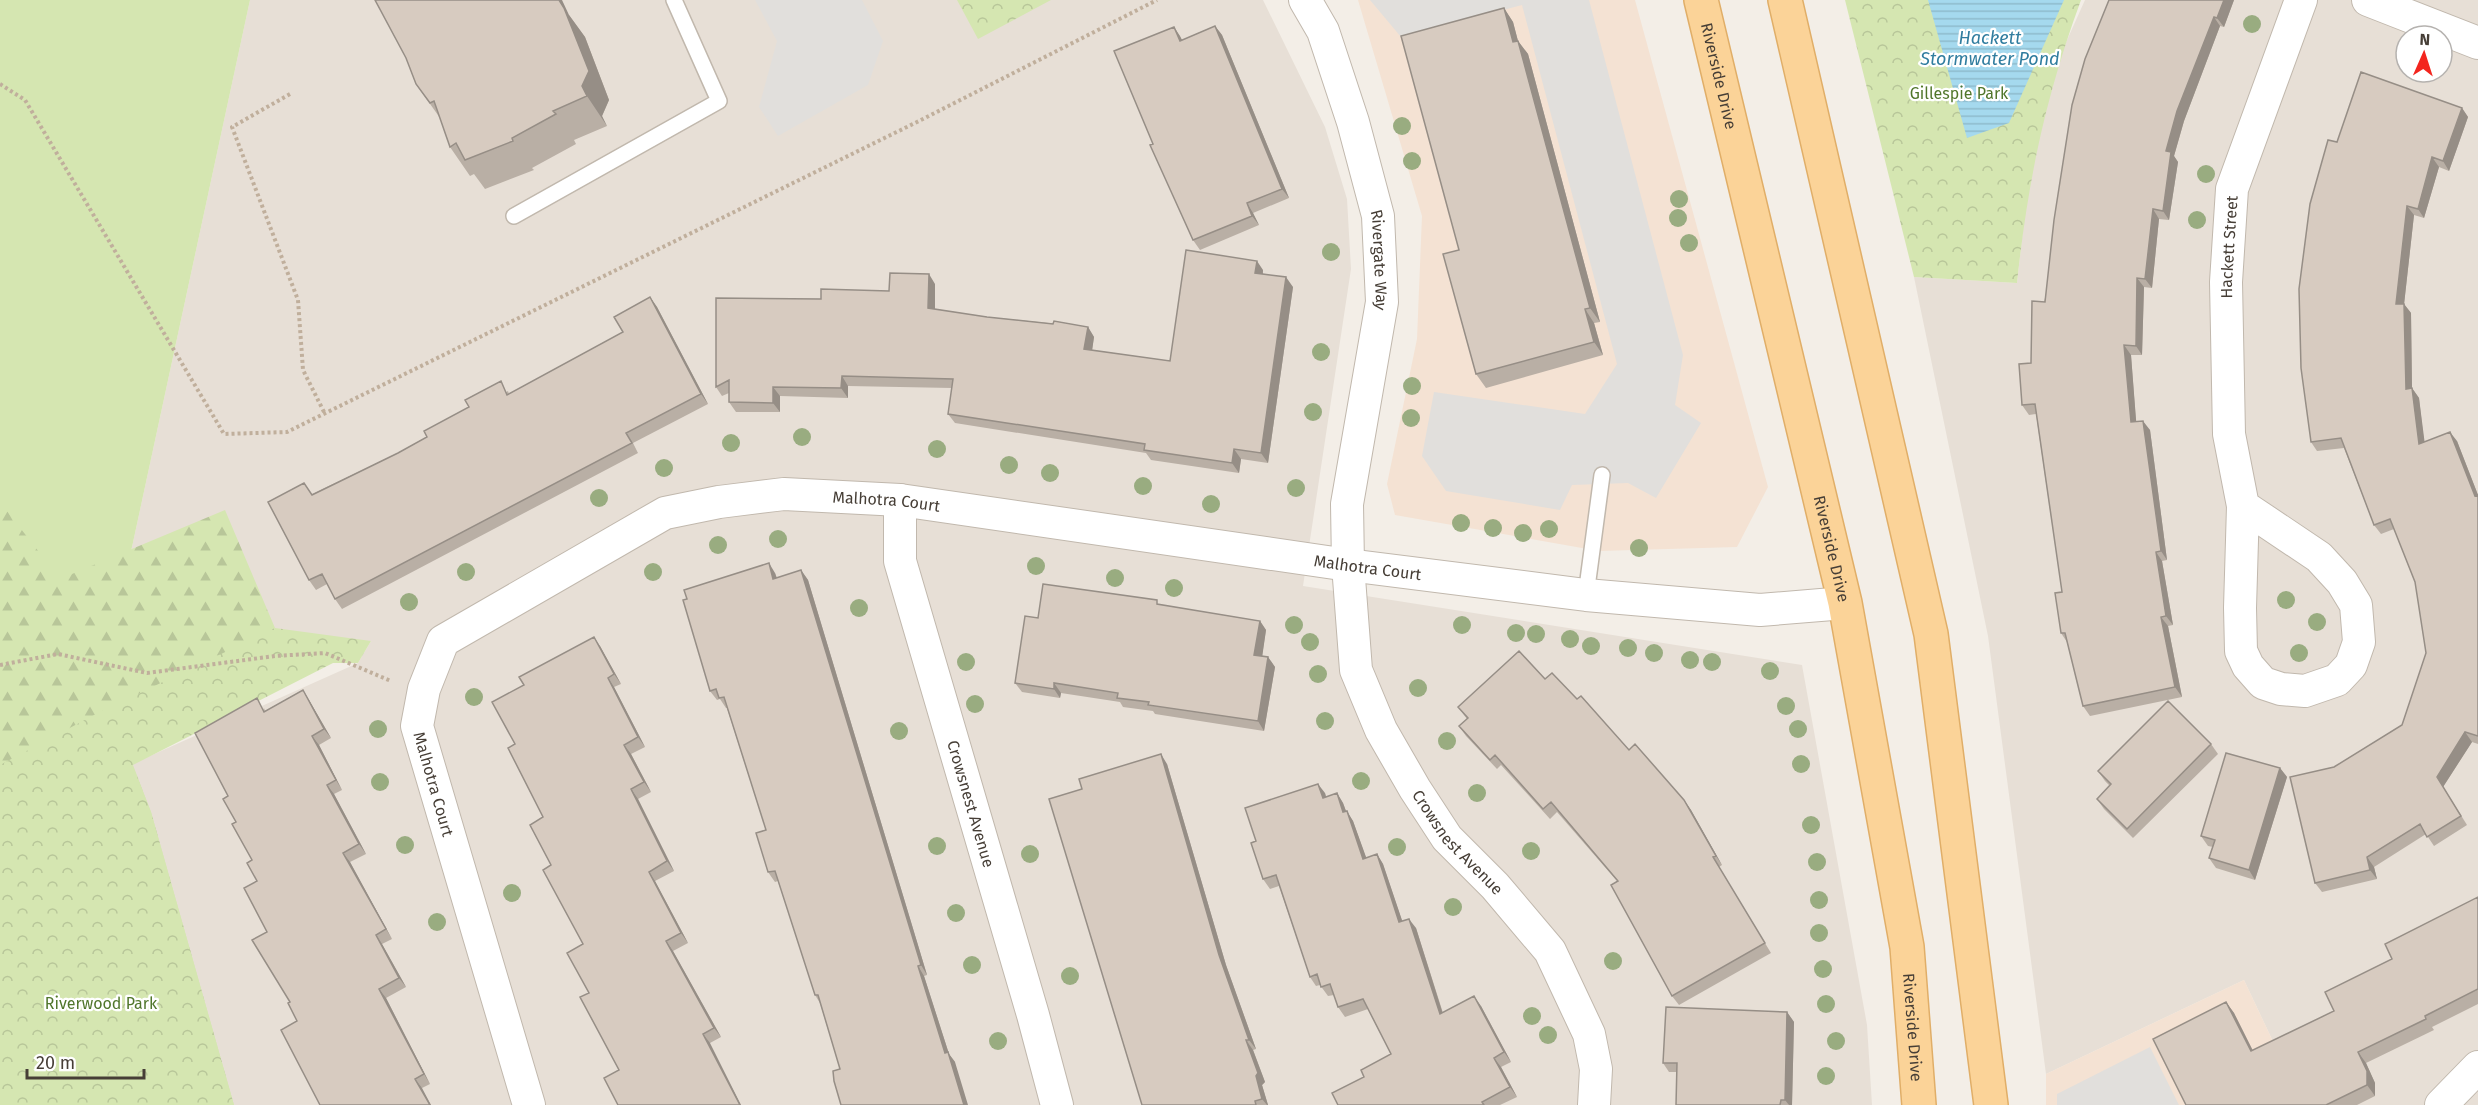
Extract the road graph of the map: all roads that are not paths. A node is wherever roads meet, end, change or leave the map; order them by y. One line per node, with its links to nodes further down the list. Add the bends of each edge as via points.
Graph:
1 (674, 0): 8 (lane, via 719,101)
2 (1305, 0): 12 (street, Rivergate Way, via 1323,31 1378,216 1382,302 1347,504)
3 (1701, 0): 14 (main road, Riverside Drive)
4 (1785, 0): 20 (main road, via 1931,634)
5 (2301, 0): 11 (street, Hackett Street, via 2232,189 2226,282 2229,434)
6 (2368, 0): 7 (street)
7 (2478, 43)
8 (514, 216)
9 (1602, 476): 13 (lane)
10 (900, 500): 12 (street, Malhotra Court); 16 (street, Malhotra Court, via 784,494 665,513 443,641 423,694 417,726); 17 (street, Crowsnest Avenue, via 900,561)
11 (2243, 506): 11 (street, Hackett Street, via 2319,557 2356,604 2359,642 2351,665 2337,680 2305,691 2281,690 2263,683 2248,666 2241,651)
12 (1348, 565): 13 (street, Malhotra Court); 18 (street, Crowsnest Avenue, via 1356,670 1381,730 1447,838 1495,886 1550,951 1589,1034 1596,1069)
13 (1586, 595): 14 (street, Malhotra Court, via 1760,610)
14 (1845, 603): 19 (main road, Riverside Drive, via 1907,947)
15 (2478, 1067): 21 (street)
16 (529, 1105)
17 (1057, 1105)
18 (1594, 1105)
19 (1919, 1105)
20 (1991, 1105)
21 (2441, 1105)

